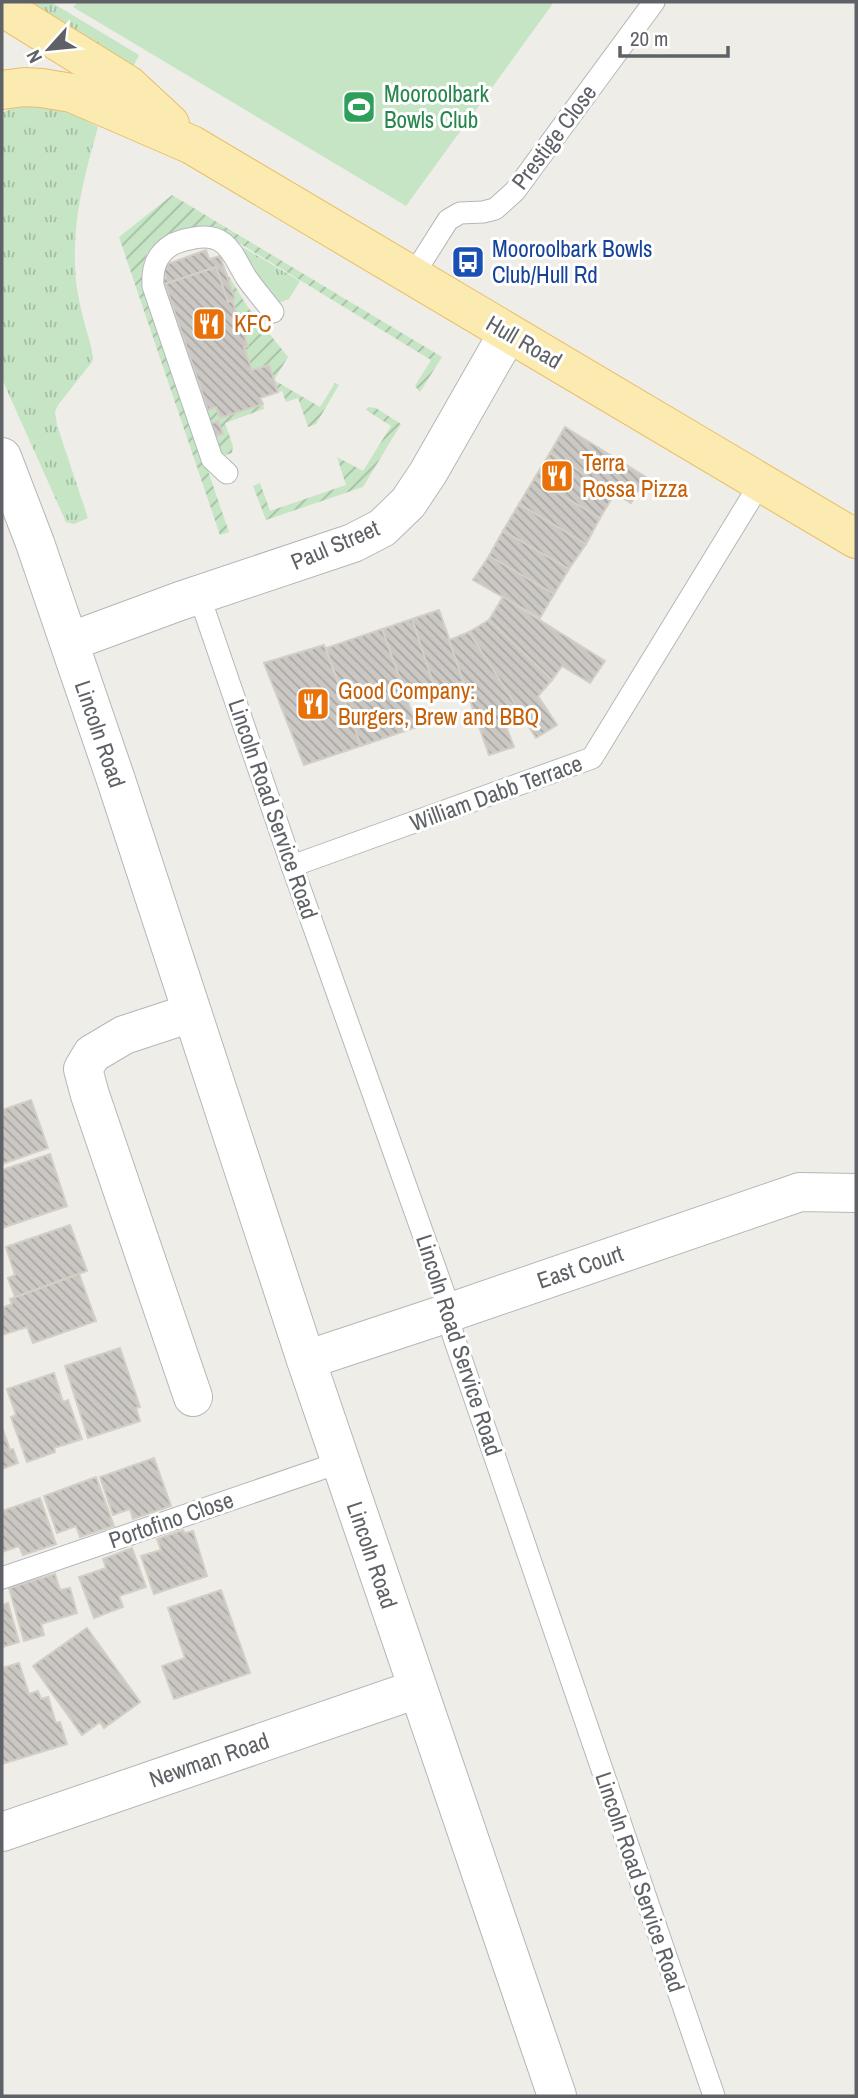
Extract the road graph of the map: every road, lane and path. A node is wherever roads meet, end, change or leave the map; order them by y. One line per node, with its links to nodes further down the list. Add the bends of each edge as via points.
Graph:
1 (654, 2): 5 (lane, Prestige Close, via 515,191 495,209 460,213 448,220)
2 (2, 7): 4 (main road, Hull Road, via 128,85)
3 (2, 90): 4 (main road, Hull Road, via 24,87 72,93)
4 (192, 145): 5 (main road, Hull Road)
5 (412, 277): 7 (main road, Hull Road)
6 (273, 312): 9 (lane, via 221,241 206,236 186,239 169,247 154,264 153,286 212,459)
7 (508, 333): 10 (main road, Hull Road); 12 (street, Paul Street, via 428,473 394,519 353,543)
8 (2, 457): 13 (street, Lincoln Road)
9 (227, 473)
10 (761, 482): 11 (main road, Hull Road); 14 (lane, William Dabb Terrace, via 592,758)
11 (856, 539)
12 (199, 595): 13 (street, Paul Street); 14 (lane, Lincoln Road Service Road)
13 (69, 642): 15 (street, Lincoln Road)
14 (292, 866): 17 (lane, Lincoln Road Service Road)
15 (191, 1013): 18 (street, Lincoln Road); 19 (street, via 124,1035 92,1054 83,1069)
16 (856, 1193): 17 (street, East Court, via 800,1192)
17 (448, 1313): 18 (street, East Court); 25 (lane, Lincoln Road Service Road)
18 (306, 1360): 20 (street, Lincoln Road)
19 (193, 1397)
20 (341, 1462): 21 (lane, Portofino Close); 22 (street, Lincoln Road)
21 (2, 1578)
22 (417, 1689): 23 (street, Newman Road); 24 (street, Lincoln Road)
23 (2, 1832)
24 (557, 2096)
25 (714, 2096)

